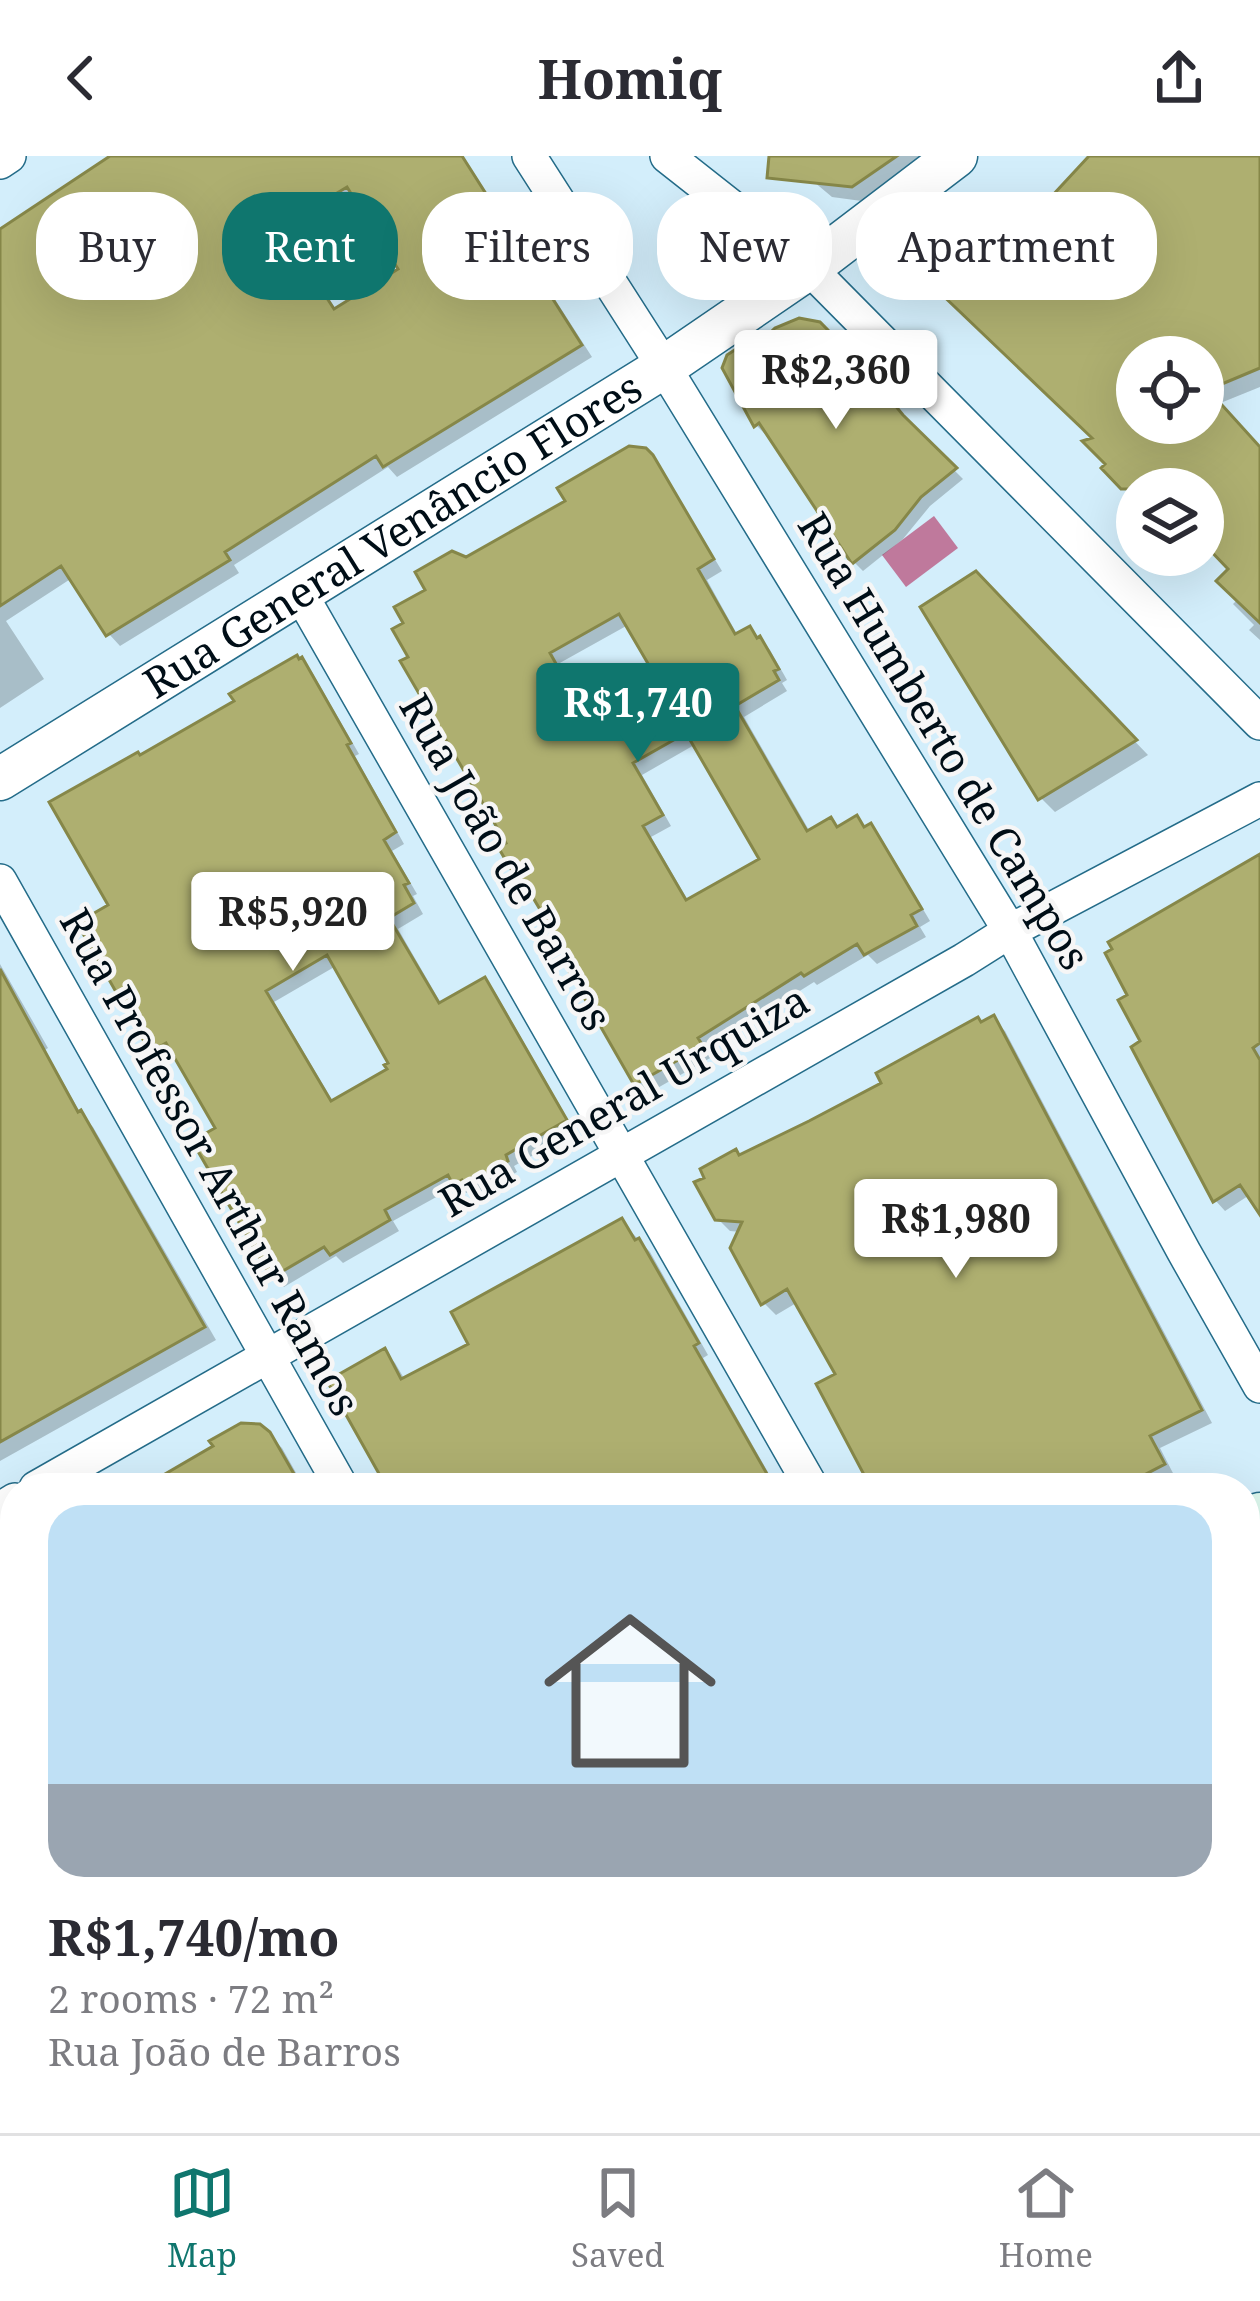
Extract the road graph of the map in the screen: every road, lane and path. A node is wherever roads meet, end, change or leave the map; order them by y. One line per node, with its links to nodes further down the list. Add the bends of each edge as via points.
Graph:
1 (9, 156): 5 (street)
2 (529, 156): 10 (street, Rua Humberto de Campos)
3 (667, 156): 6 (street)
4 (956, 156): 7 (street, Rua General Venâncio Flores)
5 (0, 162)
6 (713, 192)
7 (832, 250)
8 (832, 291): 12 (street)
9 (762, 300): 10 (street, Rua General Venâncio Flores)
10 (664, 367): 11 (street, Rua General Venâncio Flores); 16 (street, Rua Humberto de Campos)
11 (300, 593): 13 (street, Rua General Venâncio Flores); 17 (street, Rua João de Barros)
12 (1260, 723)
13 (0, 779)
14 (1260, 799): 16 (street, Rua General Urquiza)
15 (0, 881): 18 (street, Rua Professor Arthur Ramos)
16 (1010, 931): 17 (street, Rua General Urquiza); 19 (street, Rua Humberto de Campos)
17 (621, 1154): 18 (street, Rua General Urquiza); 22 (street, Rua João de Barros)
18 (268, 1356): 20 (street, Rua General Urquiza); 21 (street, Rua Professor Arthur Ramos)
19 (1260, 1386)
20 (62, 1473)
21 (334, 1473)
22 (803, 1473)

